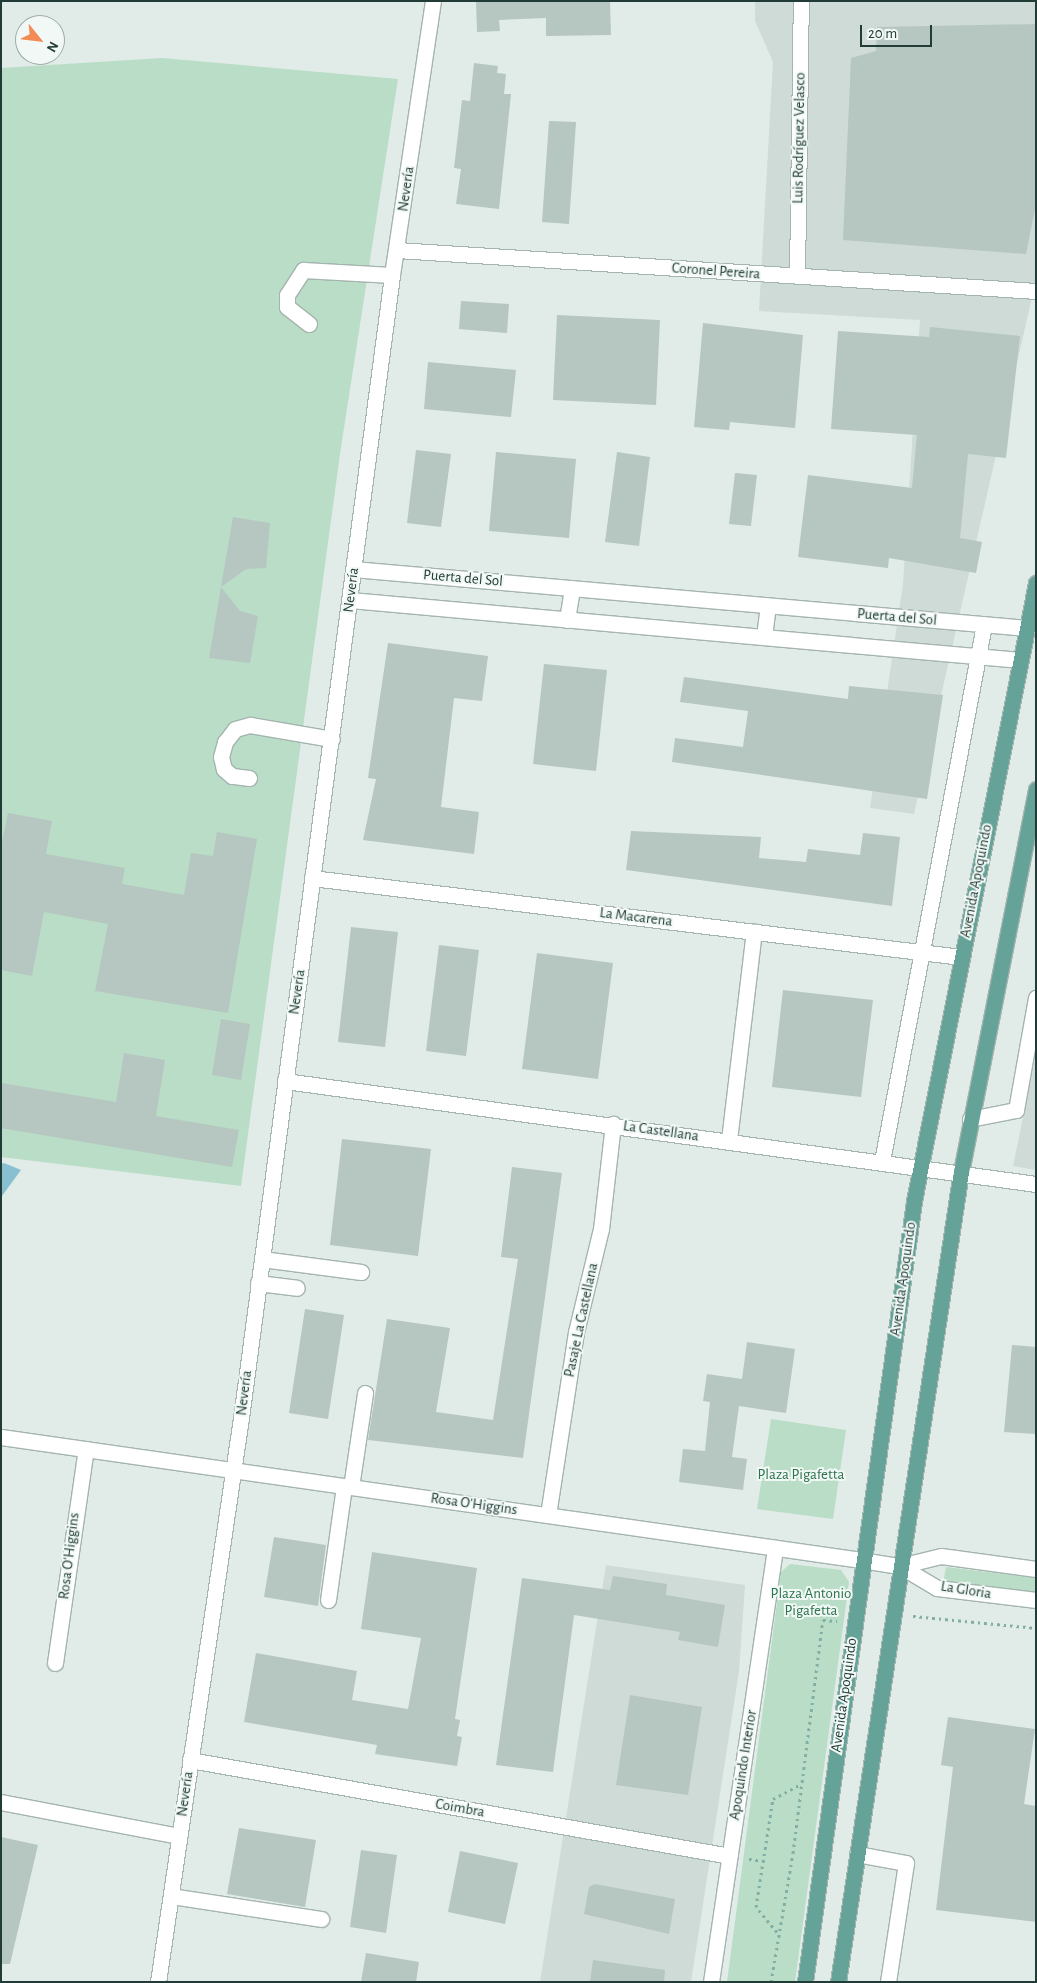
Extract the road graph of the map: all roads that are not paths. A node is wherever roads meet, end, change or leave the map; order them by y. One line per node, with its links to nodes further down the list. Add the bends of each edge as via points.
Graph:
1 (433, 1): 3 (street, Nevería)
2 (801, 1): 5 (street, Luis Rodríguez Velasco)
3 (397, 250): 4 (street, Nevería); 5 (street, Coronel Pereira)
4 (392, 275): 7 (street, via 303,270 286,294 286,307); 8 (street, Nevería)
5 (797, 276): 6 (street, Coronel Pereira)
6 (1036, 291)
7 (309, 324)
8 (354, 568): 10 (street, Puerta del Sol); 11 (street, Nevería)
9 (1036, 583): 15 (main road, Avenida Apoquindo)
10 (572, 588): 12 (street, Puerta del Sol); 13 (street)
11 (350, 600): 13 (street); 19 (street, Nevería)
12 (768, 606): 14 (street, Puerta del Sol); 16 (street)
13 (567, 620): 16 (street)
14 (984, 625): 15 (street, Puerta del Sol); 17 (street)
15 (1027, 628): 18 (main road, Avenida Apoquindo)
16 (764, 637): 17 (street)
17 (978, 656): 18 (street); 24 (street)
18 (1020, 660): 25 (main road, Avenida Apoquindo)
19 (332, 739): 20 (street, via 250,725 235,729 225,742 221,756 224,769 232,776); 22 (street, Nevería)
20 (249, 778)
21 (1036, 789): 28 (main road)
22 (312, 878): 23 (street, La Macarena); 27 (street, Nevería)
23 (754, 932): 24 (street, La Macarena); 30 (street)
24 (920, 952): 25 (street, La Macarena); 31 (street)
25 (961, 957): 32 (main road, Avenida Apoquindo)
26 (1036, 998): 28 (street, via 1016,1110)
27 (286, 1081): 29 (street, La Castellana); 35 (street, Nevería)
28 (970, 1119): 33 (main road)
29 (613, 1124): 30 (street, La Castellana); 44 (street, Pasaje La Castellana, via 601,1229 576,1332)
30 (729, 1140): 31 (street, La Castellana)
31 (882, 1160): 32 (street, La Castellana)
32 (921, 1166): 33 (street, La Castellana); 46 (main road, Avenida Apoquindo)
33 (961, 1172): 34 (street, La Castellana); 47 (main road)
34 (1036, 1184)
35 (262, 1259): 36 (street); 37 (street, Nevería)
36 (361, 1272)
37 (258, 1284): 38 (street); 42 (street, Nevería)
38 (297, 1288)
39 (365, 1393): 43 (street)
40 (1, 1437): 41 (street, Rosa O'Higgins)
41 (86, 1449): 42 (street, Rosa O'Higgins); 51 (street, Rosa O'Higgins)
42 (234, 1470): 43 (street, Rosa O'Higgins); 52 (street, Nevería)
43 (347, 1486): 44 (street, Rosa O'Higgins); 49 (street)
44 (548, 1515): 45 (street, Rosa O'Higgins)
45 (775, 1548): 46 (street, Rosa O'Higgins); 56 (street, Apoquindo Interior)
46 (861, 1560): 47 (street, La Gloria); 61 (main road, Avenida Apoquindo)
47 (900, 1566): 48 (street, La Gloria, via 941,1556); 50 (street, La Gloria, via 937,1588); 55 (main road)
48 (1036, 1569)
49 (328, 1600)
50 (1036, 1600)
51 (55, 1663)
52 (190, 1760): 54 (street, Nevería); 56 (street, Coimbra)
53 (1, 1802): 54 (street)
54 (179, 1836): 57 (street, Nevería)
55 (857, 1854): 62 (main road); 63 (street, via 906,1864)
56 (730, 1856): 60 (street, Apoquindo Interior)
57 (170, 1896): 58 (street); 59 (street, Nevería)
58 (321, 1919)
59 (158, 1982)
60 (711, 1982)
61 (805, 1982)
62 (838, 1982)
63 (888, 1982)

